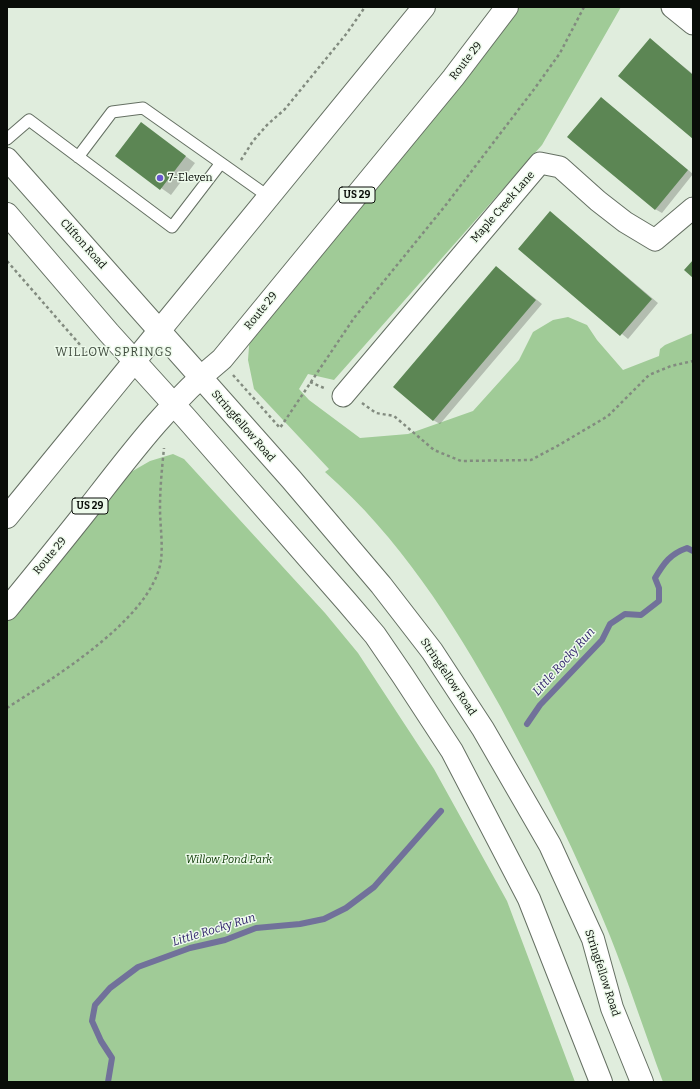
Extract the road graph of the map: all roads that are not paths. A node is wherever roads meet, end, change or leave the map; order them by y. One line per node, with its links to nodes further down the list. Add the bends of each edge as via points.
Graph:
1 (424, 7): 9 (main road)
2 (507, 7): 14 (main road, Route 29 / US 29, via 453,78 227,353)
3 (672, 7): 4 (street)
4 (693, 24)
5 (7, 139): 6 (lane, via 29,120)
6 (78, 157): 8 (lane, via 112,112 144,108); 8 (lane, via 172,227)
7 (7, 159): 12 (main road, Clifton Road)
8 (221, 163): 9 (lane)
9 (269, 197): 12 (main road)
10 (693, 208): 15 (street, Maple Creek Lane, via 655,240 614,214 560,167 540,163)
11 (7, 214): 13 (main road)
12 (159, 329): 13 (main road); 14 (main road, Stringfellow Road)
13 (135, 360): 16 (main road); 17 (main road)
14 (200, 377): 16 (main road, Route 29 / US 29); 20 (main road, Stringfellow Road, via 381,585 432,651 483,729 550,845 577,903 593,939 612,1008)
15 (343, 396)
16 (174, 404): 18 (main road, Route 29 / US 29, via 154,425); 19 (main road, via 374,635 452,751 529,898)
17 (7, 517)
18 (7, 608)
19 (601, 1082)
20 (642, 1082)

